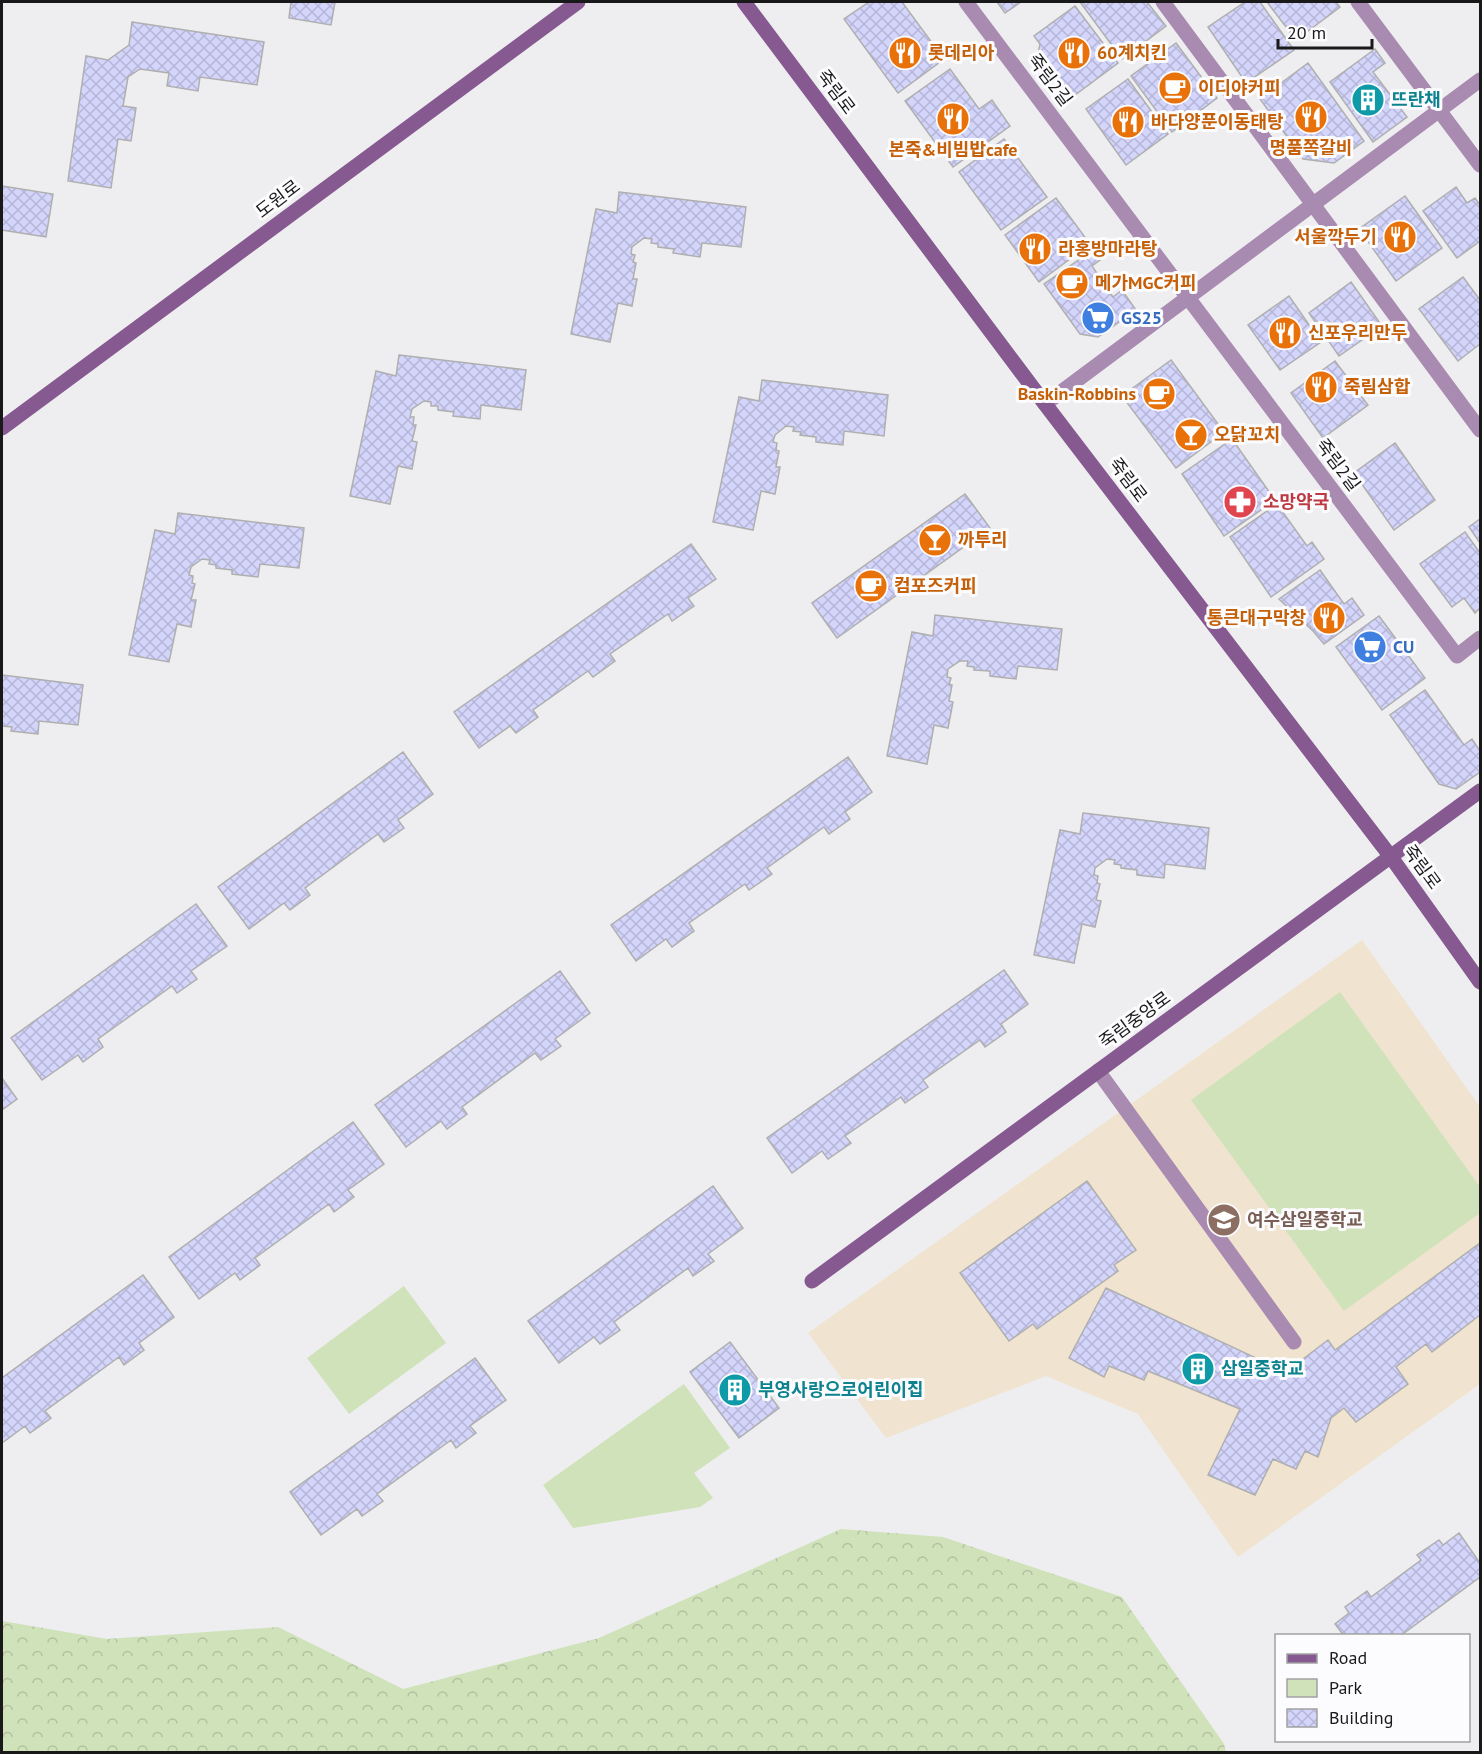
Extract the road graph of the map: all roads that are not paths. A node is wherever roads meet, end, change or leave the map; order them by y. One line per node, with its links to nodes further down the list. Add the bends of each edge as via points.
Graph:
1 (578, 2): 12 (street, 도원로)
2 (744, 2): 11 (street, 죽림로)
3 (966, 2): 10 (street, 죽림2길)
4 (1163, 2): 9 (street)
5 (1358, 2): 7 (street)
6 (1480, 80): 7 (street)
7 (1440, 111): 8 (street); 9 (street)
8 (1480, 165)
9 (1314, 205): 10 (street); 13 (street)
10 (1188, 298): 11 (street); 14 (street, 죽림2길, via 1457,656)
11 (1046, 404): 16 (street, 죽림로)
12 (2, 428)
13 (1480, 430)
14 (1480, 638)
15 (1480, 791): 16 (street, 죽림중앙로)
16 (1391, 857): 17 (street, 죽림로); 18 (street, 죽림중앙로)
17 (1480, 982)
18 (1098, 1071): 19 (street, 죽림중앙로); 20 (street)
19 (812, 1281)
20 (1294, 1342)

